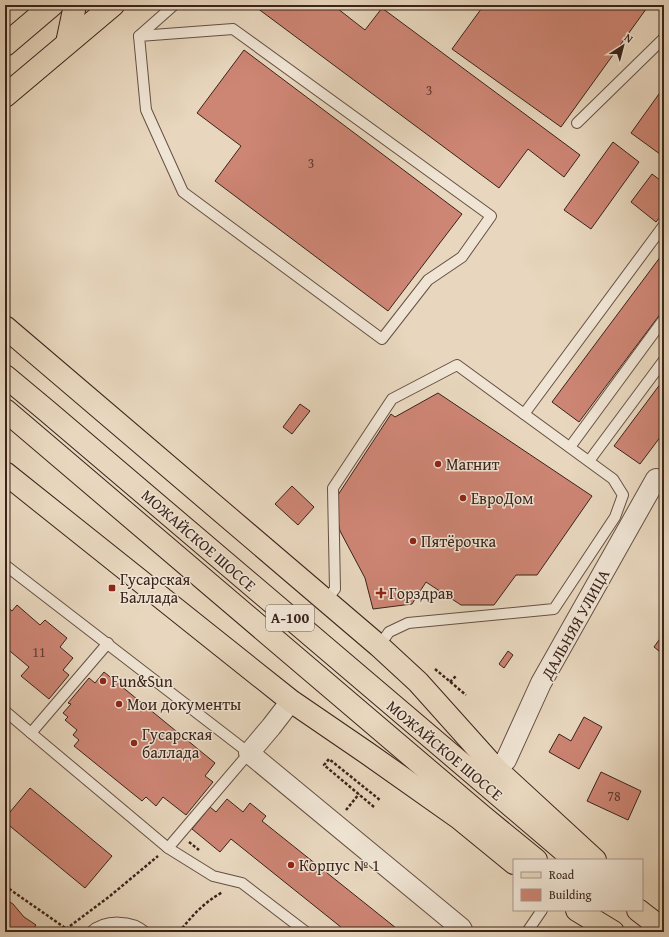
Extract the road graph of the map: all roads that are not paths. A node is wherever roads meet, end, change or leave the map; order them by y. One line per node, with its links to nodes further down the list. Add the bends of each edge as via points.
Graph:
1 (52, 5): 8 (main road)
2 (75, 5): 7 (main road)
3 (113, 5): 7 (main road)
4 (174, 5): 5 (lane)
5 (139, 36): 5 (lane, via 146,110 183,192 382,339 428,280 462,257 491,216 233,29)
6 (664, 38): 10 (lane)
7 (67, 43): 9 (main road)
8 (5, 45)
9 (5, 96)
10 (577, 123)
11 (664, 225): 17 (lane)
12 (664, 319): 18 (lane)
13 (5, 327): 23 (main road)
14 (664, 360): 19 (lane)
15 (5, 376): 33 (main road, МОЖАЙСКОЕ ШОССЕ / А-100)
16 (5, 410): 32 (main road, МОЖАЙСКОЕ ШОССЕ / А-100)
17 (524, 414): 18 (lane); 23 (lane, via 457,365 392,399 333,488 335,589)
18 (570, 447): 19 (lane)
19 (589, 462): 25 (lane, via 613,479 623,495 615,517 554,609 408,623 389,632)
20 (5, 473): 26 (main road)
21 (661, 478): 30 (street, ДАЛЬНЯЯ УЛИЦА, via 541,683 506,760)
22 (5, 565): 24 (lane)
23 (326, 600): 25 (main road)
24 (108, 643): 28 (lane); 29 (lane)
25 (379, 646): 30 (main road, via 418,682)
26 (291, 701): 29 (street); 35 (main road, via 453,814)
27 (5, 711): 28 (lane)
28 (31, 733): 31 (lane)
29 (249, 753): 31 (lane); 46 (street)
30 (496, 769): 34 (main road)
31 (168, 848): 45 (lane, via 213,876 242,883)
32 (535, 859)
33 (574, 859)
34 (594, 859)
35 (513, 862)
36 (643, 906): 41 (main road)
37 (541, 911): 47 (lane)
38 (579, 911): 48 (main road)
39 (601, 911): 49 (main road)
40 (639, 911): 42 (main road)
41 (664, 926)
42 (664, 930)
43 (91, 932): 44 (lane, via 106,924 119,923 132,925)
44 (145, 932)
45 (306, 932)
46 (463, 932)
47 (527, 932)
48 (613, 932)
49 (630, 932)

